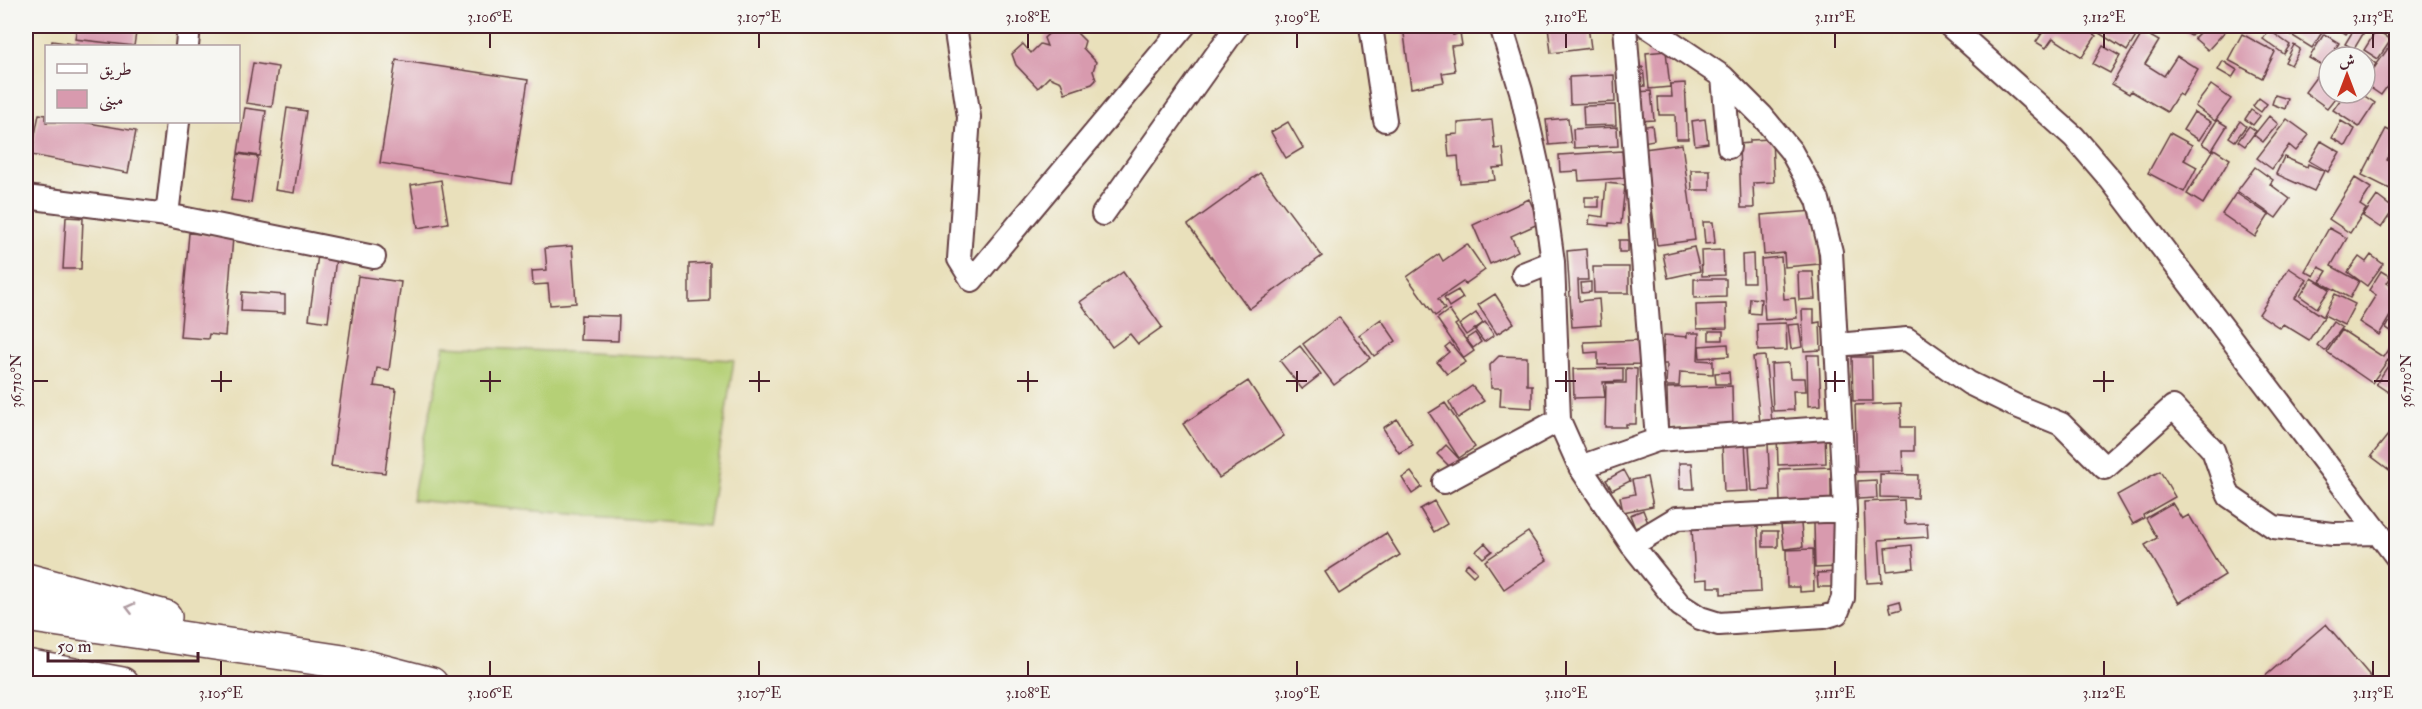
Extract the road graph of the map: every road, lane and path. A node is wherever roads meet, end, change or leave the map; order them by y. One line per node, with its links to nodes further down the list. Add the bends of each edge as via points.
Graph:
1 (189, 26): 10 (street)
2 (955, 26): 3 (street, via 969,117 959,259 972,280)
3 (1184, 26)
4 (1237, 26): 16 (street)
5 (1371, 26): 12 (street)
6 (1501, 26): 19 (street, via 1544,190)
7 (1625, 26): 24 (street)
8 (1647, 26): 11 (street)
9 (1950, 26): 28 (street, via 2074,137 2111,180)
10 (187, 45)
11 (1723, 77): 14 (street); 21 (street, via 1791,151 1818,200 1831,252)
12 (1385, 120)
13 (178, 123): 17 (street)
14 (1729, 147)
15 (26, 197): 17 (street)
16 (1103, 214)
17 (167, 215): 18 (street)
18 (374, 257)
19 (1553, 262): 20 (street); 22 (street)
20 (1523, 274)
21 (1836, 345): 23 (street); 28 (street, via 1907,339 1969,383 2061,423 2105,468 2173,407 2212,450 2229,496 2274,527 2333,534)
22 (1559, 420): 25 (street); 26 (street)
23 (1840, 427): 24 (street); 27 (street)
24 (1657, 440): 25 (street)
25 (1580, 467): 29 (street)
26 (1444, 482)
27 (1845, 510): 29 (street, via 1677,518); 29 (street, via 1843,598 1837,613 1824,617 1719,624 1700,618 1680,604)
28 (2379, 533): 30 (street)
29 (1632, 545)
30 (2397, 556)
31 (26, 580): 33 (highway, one-way to 31)
32 (26, 615): 33 (highway)
33 (350, 663): 36 (highway)
34 (26, 666): 35 (highway)
35 (122, 684)
36 (431, 684)

